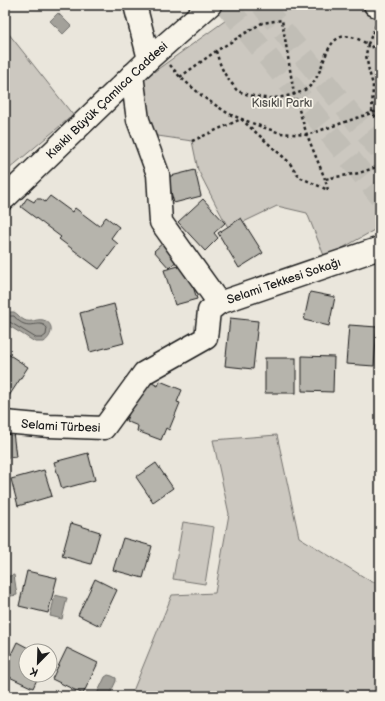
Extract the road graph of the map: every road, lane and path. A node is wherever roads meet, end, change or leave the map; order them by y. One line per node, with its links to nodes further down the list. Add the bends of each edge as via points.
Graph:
1 (135, 5): 9 (street)
2 (210, 5): 9 (street, Kısıklı Büyük Çamlıca Caddesi)
3 (377, 12): 4 (path)
4 (374, 32): 5 (path); 6 (path)
5 (380, 34)
6 (368, 44): 8 (path); 12 (path, via 345,36 336,39 311,86); 14 (path, via 366,55 373,85)
7 (216, 51): 11 (path); 12 (path, via 228,80 238,91 265,98); 12 (path, via 262,23 282,20)
8 (380, 53)
9 (154, 55): 10 (street, Kısıklı Büyük Çamlıca Caddesi); 11 (path)
10 (132, 75): 21 (street, Kısıklı Büyük Çamlıca Caddesi); 23 (street, Selami Tekkesi Sokağı, via 138,120 158,174 161,222)
11 (180, 77): 15 (path, via 206,99)
12 (294, 94): 17 (path)
13 (380, 110): 14 (path)
14 (372, 113): 16 (path); 17 (path)
15 (241, 119): 17 (path, via 280,133); 18 (path); 20 (path, via 289,162 299,176 328,190)
16 (380, 122)
17 (307, 135): 20 (path)
18 (192, 141)
19 (380, 166): 20 (path)
20 (325, 179)
21 (5, 198)
22 (380, 248): 23 (street, Selami Tekkesi Sokağı)
23 (219, 303): 24 (street, Selami Türbesi, via 209,311 206,338 144,374 104,428)
24 (5, 422)

